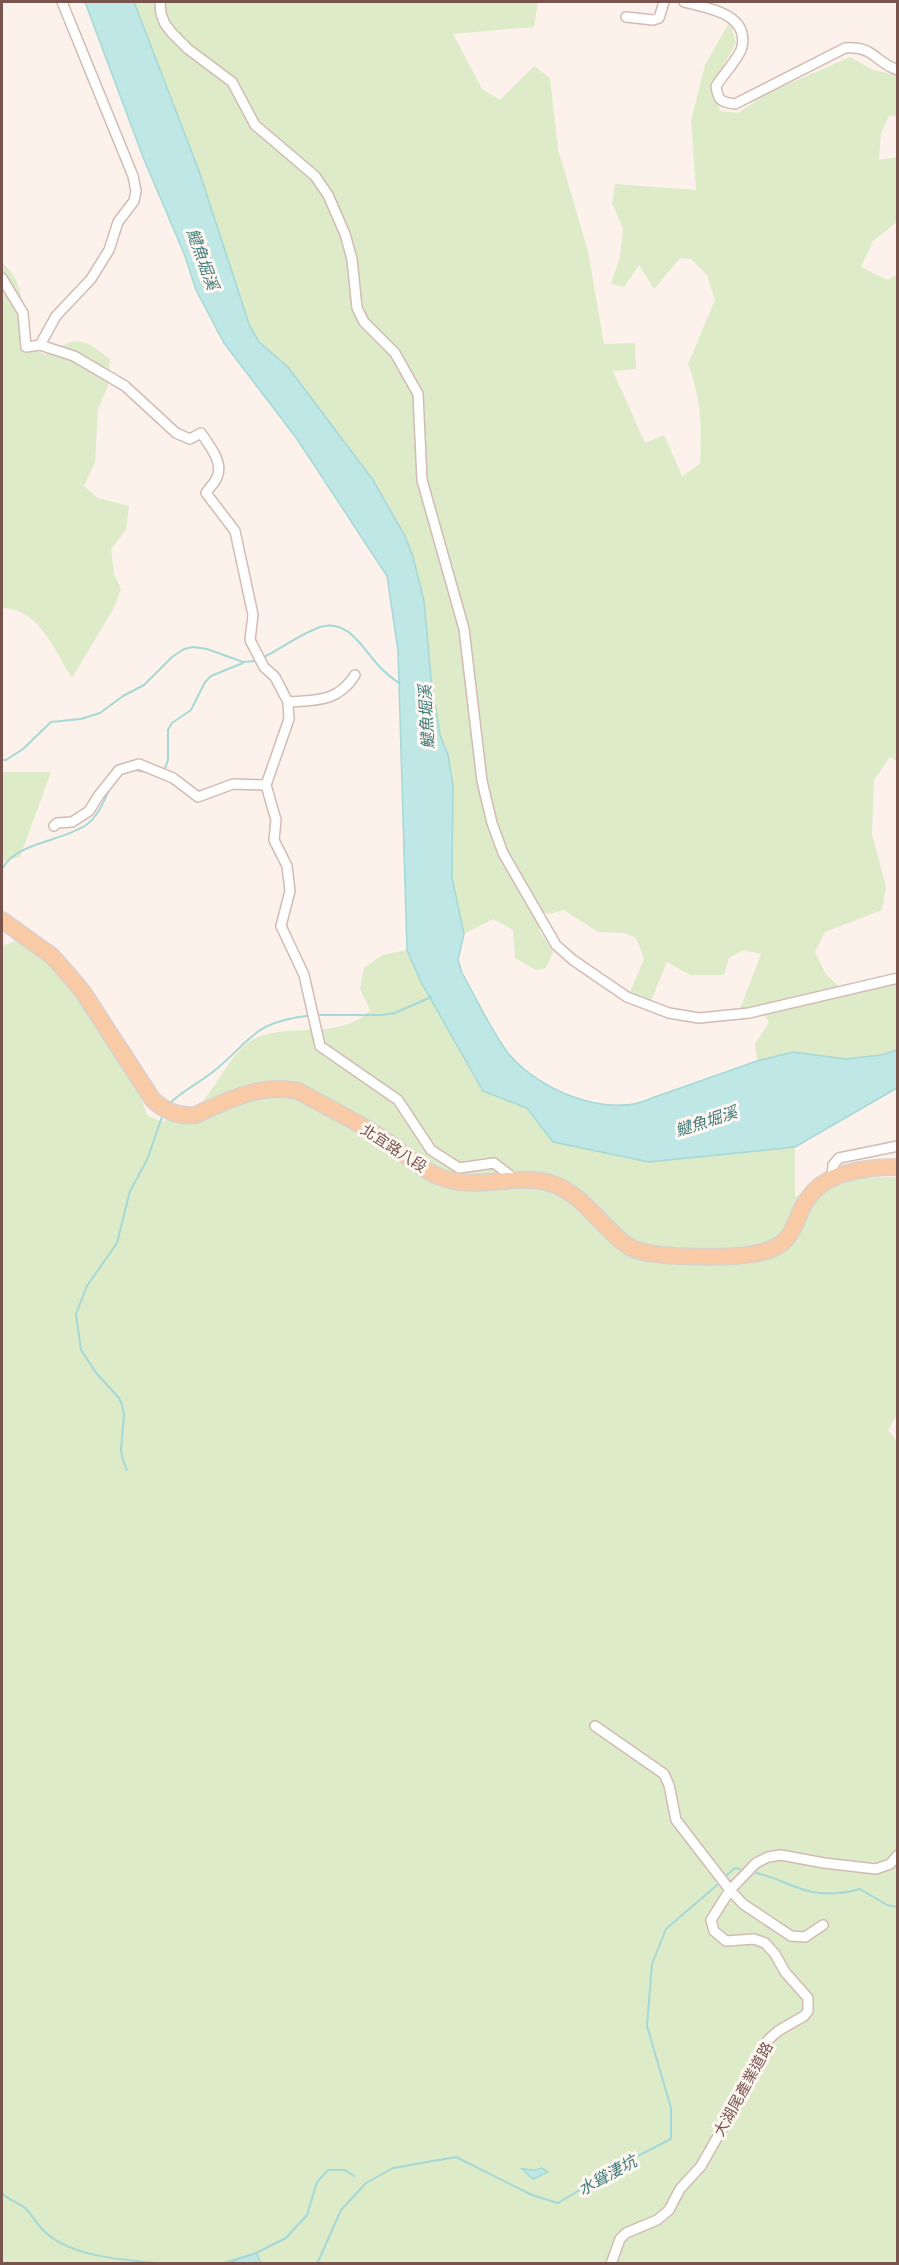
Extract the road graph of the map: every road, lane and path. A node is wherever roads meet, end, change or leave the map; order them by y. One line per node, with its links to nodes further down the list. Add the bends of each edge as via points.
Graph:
1 (62, 2): 8 (street, via 136,191 135,201 118,222 109,250 91,279 56,316)
2 (160, 2): 14 (street, via 161,14 172,33 232,82 255,125 315,176 328,195 352,259 357,308 364,322 394,353 418,394 422,480 464,629 484,792 503,853 556,945 627,997 669,1013 699,1018 749,1013)
3 (664, 2): 5 (street, via 659,18)
4 (684, 2): 6 (street, via 726,14 742,31 742,48 716,86 722,103 735,104 844,48 872,52)
5 (626, 17)
6 (897, 70)
7 (2, 278): 8 (street, via 22,314 26,347)
8 (40, 345): 10 (street, via 74,356 125,386 176,434 190,439 201,433 214,452 219,469 206,493 235,531 253,615 250,640)
9 (355, 675): 10 (street, via 348,687 329,699)
10 (288, 702): 11 (street, via 289,718)
11 (266, 785): 12 (street, via 232,784 198,797 173,778 139,764 119,770 89,811 72,822); 18 (street, via 276,820 274,840 287,866 290,891 281,926 304,975 320,1046 398,1101 431,1150 459,1168 494,1163)
12 (54, 826)
13 (2, 920): 18 (main road, 北宜路八段, via 52,956 68,974 162,1108 185,1116 195,1115 254,1090 298,1090 446,1179 466,1184)
14 (897, 978)
15 (897, 1146): 17 (street, via 839,1158 833,1165)
16 (897, 1167): 17 (main road, 北宜路八段)
17 (832, 1178): 18 (main road, 北宜路八段, via 811,1195 783,1244 753,1254 709,1256 639,1251 624,1243 571,1192 549,1183)
18 (516, 1180)
19 (595, 1726): 21 (street, via 664,1774 676,1820)
20 (897, 1855): 21 (street, 大湖尾產業道路, via 890,1864 876,1869 781,1855 768,1857 756,1863)
21 (730, 1890): 22 (street, via 743,1904 791,1936 805,1937); 23 (street, 大湖尾產業道路, via 711,1920 714,1931 726,1941 765,1942 808,1998 808,2011 768,2040 701,2166 680,2189 669,2210 620,2239)
22 (823, 1925)
23 (611, 2264)

